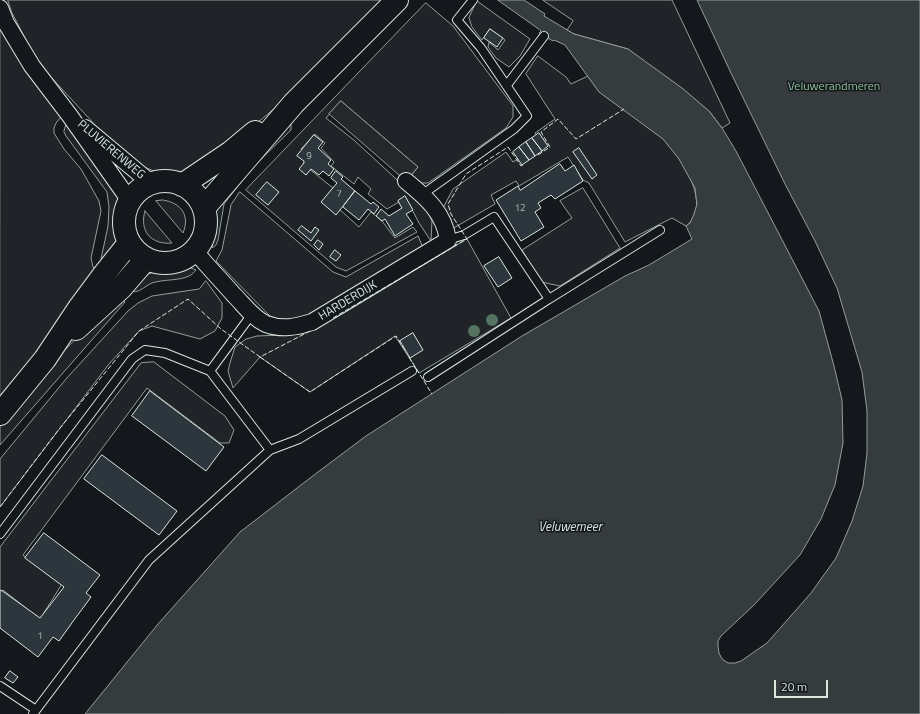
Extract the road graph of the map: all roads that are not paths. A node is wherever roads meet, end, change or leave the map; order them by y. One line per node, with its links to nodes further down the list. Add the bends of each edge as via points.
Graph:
1 (397, 0): 6 (main road)
2 (473, 0): 5 (lane, via 457,20)
3 (0, 8): 7 (street, PLUVIERENWEG, via 32,66)
4 (544, 36): 5 (lane)
5 (507, 85): 11 (lane, via 527,116 514,129)
6 (294, 103): 10 (main road, via 231,152); 13 (main road)
7 (70, 116): 9 (street, PLUVIERENWEG); 12 (street, PLUVIERENWEG)
8 (406, 181): 11 (street)
9 (152, 184): 10 (main road, via 161,181); 12 (main road, via 138,191)
10 (182, 185): 13 (main road, via 196,195)
11 (423, 194): 15 (street, via 440,215)
12 (130, 201): 16 (main road, via 124,227)
13 (204, 208): 17 (main road, via 206,230)
14 (660, 230): 19 (lane)
15 (448, 240): 19 (lane, via 464,235 494,218); 20 (street, HARDERDIJK, via 312,322 282,328 266,324)
16 (129, 243): 18 (main road); 21 (main road, via 104,273)
17 (195, 251): 18 (main road, via 172,263); 20 (street, HARDERDIJK)
18 (146, 259): 21 (main road, via 121,288)
19 (549, 299): 24 (lane)
20 (252, 314): 22 (lane)
21 (45, 358): 25 (main road)
22 (210, 371): 26 (lane); 27 (lane, via 166,353 145,350 132,359)
23 (412, 372): 26 (lane, via 299,438)
24 (428, 377)
25 (0, 414)
26 (270, 450): 29 (lane, via 148,560)
27 (0, 534)
28 (0, 686): 29 (lane)
29 (35, 712)

